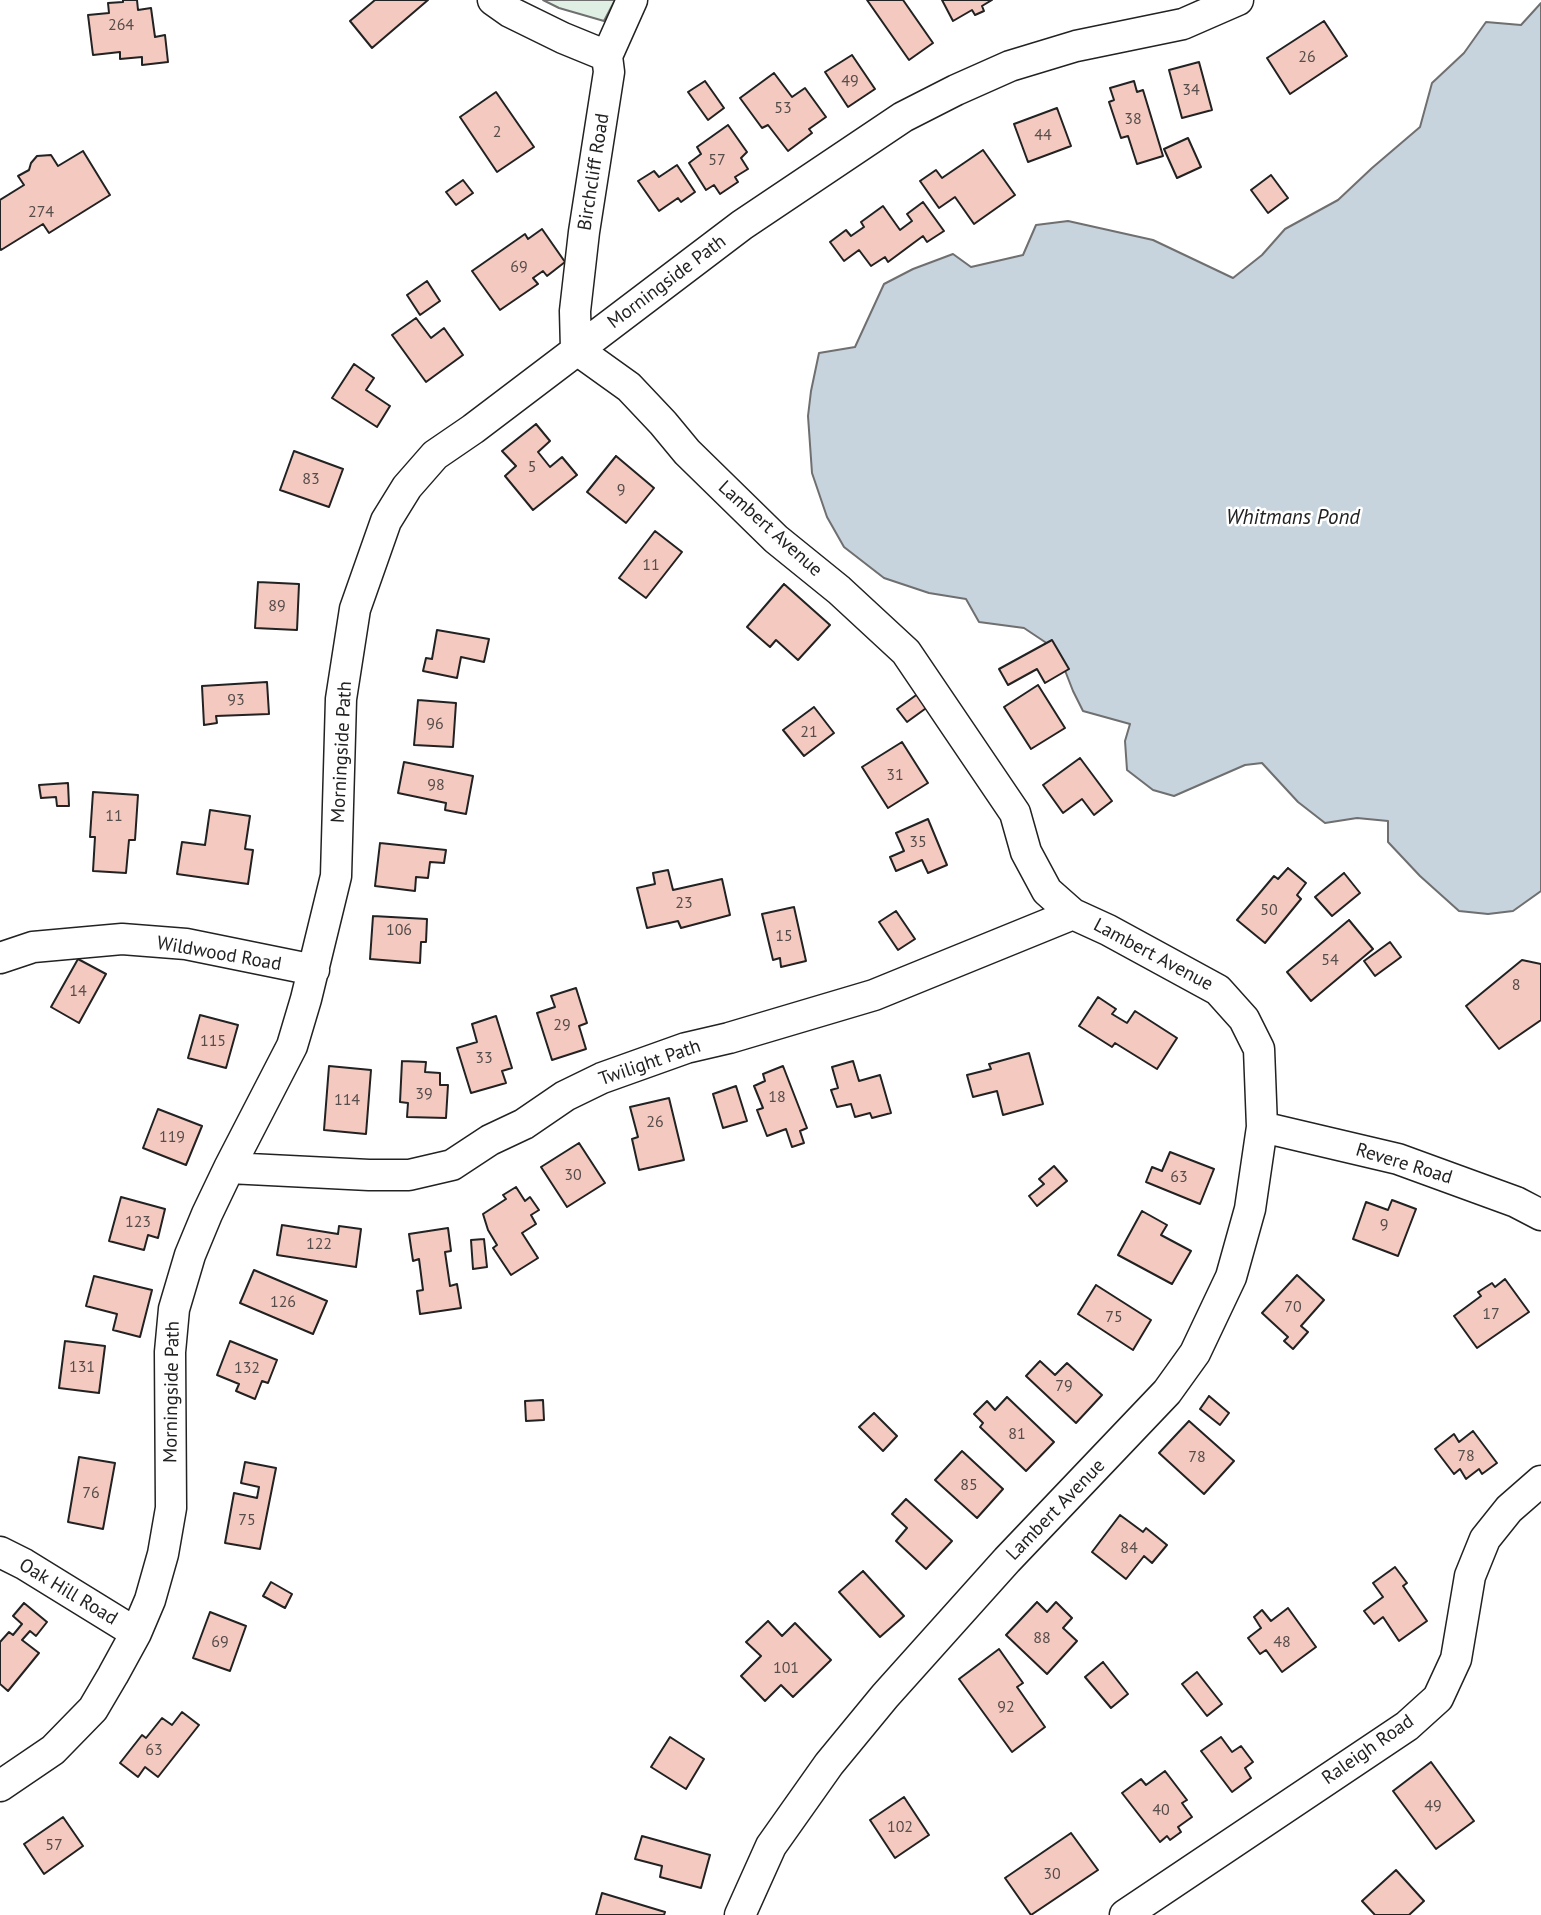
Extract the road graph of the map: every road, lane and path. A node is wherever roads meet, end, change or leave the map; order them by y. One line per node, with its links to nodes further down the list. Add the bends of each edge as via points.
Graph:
1 (494, 0): 4 (street, via 510,12)
2 (632, 0): 4 (street, Birchcliff Road)
3 (1238, 0): 5 (street, Morningside Path, via 1183,23 1010,66 903,117 742,225)
4 (607, 56): 5 (street, Birchcliff Road, via 609,72 575,311)
5 (576, 349): 6 (street, Lambert Avenue, via 629,387 776,539 906,652 1015,813 1026,852 1048,891); 8 (street, Morningside Path, via 435,455 407,487 386,522 355,609 341,699 336,876)
6 (1073, 914): 9 (street, Lambert Avenue, via 1219,989 1244,1019 1259,1049); 10 (street, Twilight Path, via 874,995 686,1048 602,1078 452,1165 409,1175)
7 (0, 958): 8 (street, Wildwood Road, via 33,947 122,939 186,944)
8 (314, 971): 10 (street, Morningside Path, via 292,1046)
9 (1262, 1128): 11 (street, Revere Road, via 1398,1158); 16 (street, Lambert Avenue, via 1250,1209 1231,1277 1195,1353 1167,1392 1007,1560 829,1764 771,1846)
10 (229, 1168): 14 (street, Morningside Path, via 190,1255 174,1309 170,1352 172,1508 163,1555)
11 (1541, 1215)
12 (1541, 1481): 17 (street, Raleigh Road, via 1509,1509 1485,1539 1470,1576 1456,1658 1438,1698 1407,1726)
13 (0, 1552): 14 (street, Oak Hill Road)
14 (136, 1633): 15 (street, Morningside Path, via 93,1709 53,1750)
15 (0, 1786)
16 (740, 1915)
17 (1125, 1915)

